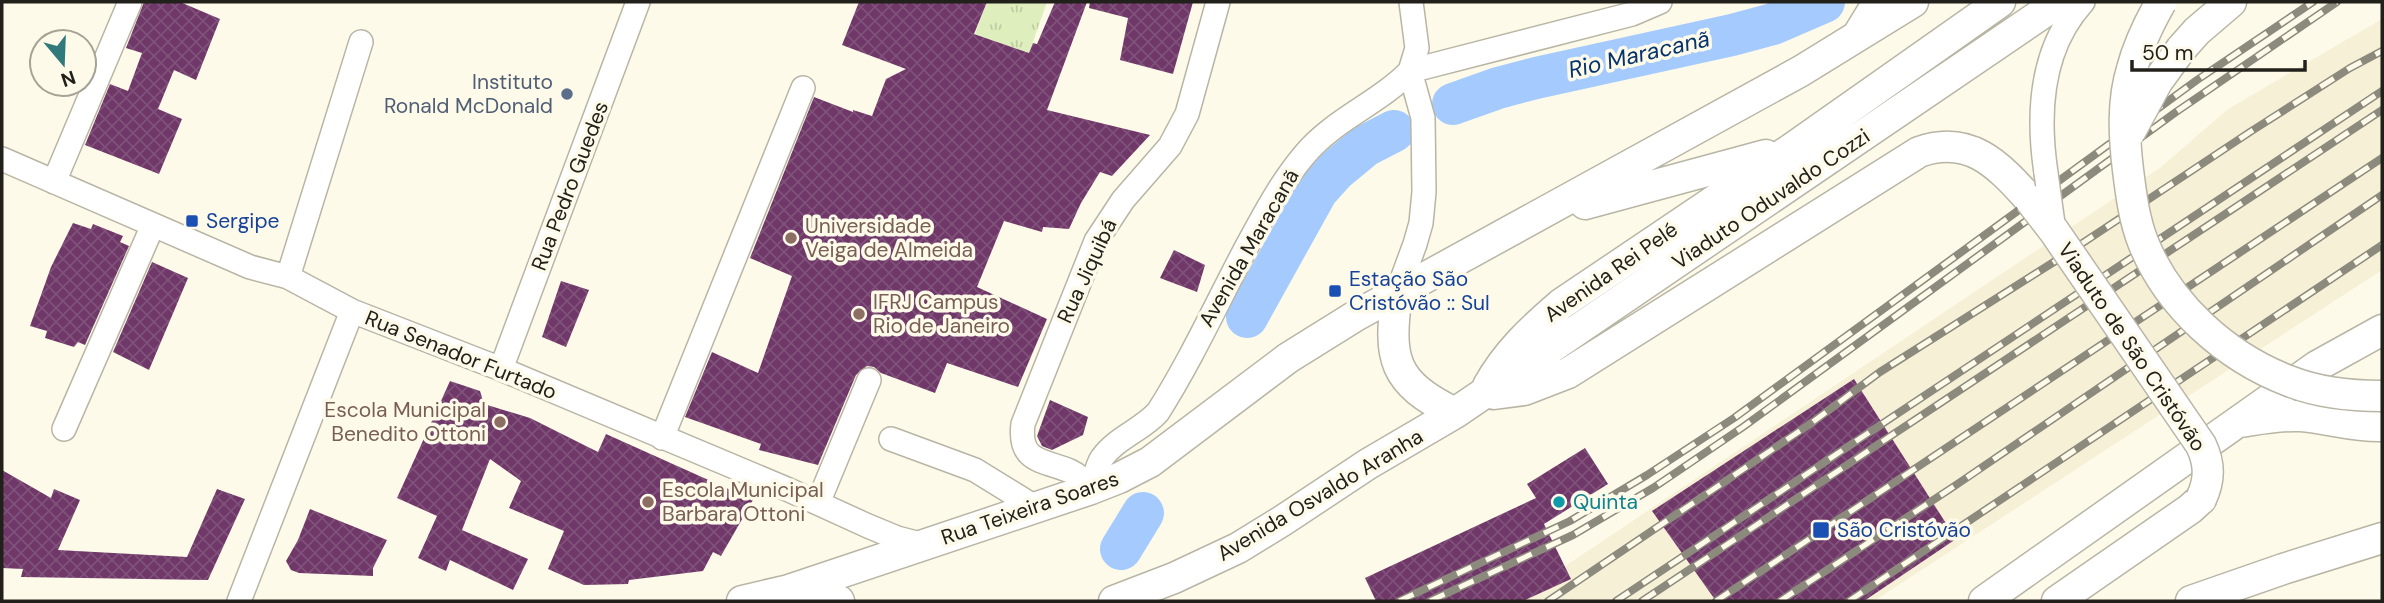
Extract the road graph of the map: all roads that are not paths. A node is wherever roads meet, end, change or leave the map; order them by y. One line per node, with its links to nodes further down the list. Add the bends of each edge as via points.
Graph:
1 (130, 2): 20 (street)
2 (638, 2): 28 (street, Rua Pedro Guedes)
3 (1218, 2): 39 (street, Rua Jiquibá, via 1187,114 1170,146 1123,200 1096,241 1033,396 1023,424 1024,443 1034,458)
4 (1411, 2): 15 (street, via 1417,48)
5 (1660, 2): 15 (street, Avenida Maracanã, via 1632,14)
6 (1874, 2): 13 (street)
7 (1913, 2): 13 (main road)
8 (2000, 2): 18 (main road, Avenida Rei Pelé)
9 (2059, 2): 30 (main road, Viaduto Oduvaldo Cozzi)
10 (2083, 2): 23 (street, bridge, via 2062,29 2047,70 2041,122)
11 (2161, 2): 17 (main road, bridge, via 2131,71)
12 (2231, 2): 17 (main road, bridge, via 2181,49 2148,97)
13 (1850, 40): 21 (main road)
14 (361, 42): 24 (street)
15 (1410, 71): 25 (street, via 1423,118 1424,192 1418,233); 36 (street, Avenida Maracanã, via 1393,89 1329,132 1293,169 1158,412)
16 (803, 88): 37 (street)
17 (2126, 143): 31 (main road, bridge, via 2143,243 2158,272 2195,320 2244,358 2287,381 2339,394)
18 (1794, 147): 21 (main road); 30 (main road, Avenida Rei Pelé, via 1561,304 1509,352)
19 (2, 159): 20 (street, Rua Senador Furtado)
20 (54, 182): 22 (street, Rua Senador Furtado)
21 (1547, 213): 25 (main road)
22 (153, 225): 24 (street, Rua Senador Furtado, via 250,267); 35 (street)
23 (2054, 231): 30 (main road, Viaduto de São Cristóvão, bridge, via 2030,200 1972,151 1945,145 1919,152 1568,373 1524,390); 51 (main road, Viaduto de São Cristóvão, bridge, via 2201,445 2208,475 2197,504)
24 (288, 277): 26 (street, Rua Senador Furtado)
25 (1397, 293): 32 (main road, via 1392,335 1397,362 1425,397); 40 (main road, Rua Teixeira Soares, via 1289,358 1150,462)
26 (352, 311): 28 (street, Rua Senador Furtado); 46 (street)
27 (2382, 330): 33 (main road, via 2317,366)
28 (501, 369): 37 (street, Rua Senador Furtado)
29 (869, 380): 41 (street)
30 (1483, 396): 32 (main road, Avenida Osvaldo Aranha)
31 (2382, 396)
32 (1455, 413): 49 (main road, Avenida Osvaldo Aranha, via 1238,548)
33 (2238, 423): 34 (main road, via 2286,415); 50 (main road)
34 (2382, 426)
35 (64, 429)
36 (1129, 436): 39 (street); 40 (street, Avenida Maracanã, via 1102,458)
37 (662, 438): 41 (street, Rua Senador Furtado)
38 (891, 439): 42 (street, via 975,470)
39 (1049, 466): 40 (street, Rua Jiquibá, via 1072,472)
40 (1091, 489): 42 (main road, Rua Teixeira Soares)
41 (818, 503): 44 (street, Rua Senador Furtado)
42 (1035, 507): 44 (main road, Rua Teixeira Soares)
43 (2382, 538): 52 (main road)
44 (924, 545): 45 (main road, Rua Teixeira Soares)
45 (789, 590): 47 (main road, Rua Teixeira Soares); 48 (main road)
46 (239, 601)
47 (742, 601)
48 (839, 601)
49 (1114, 601)
50 (1984, 601)
51 (2057, 601)
52 (2191, 601)

